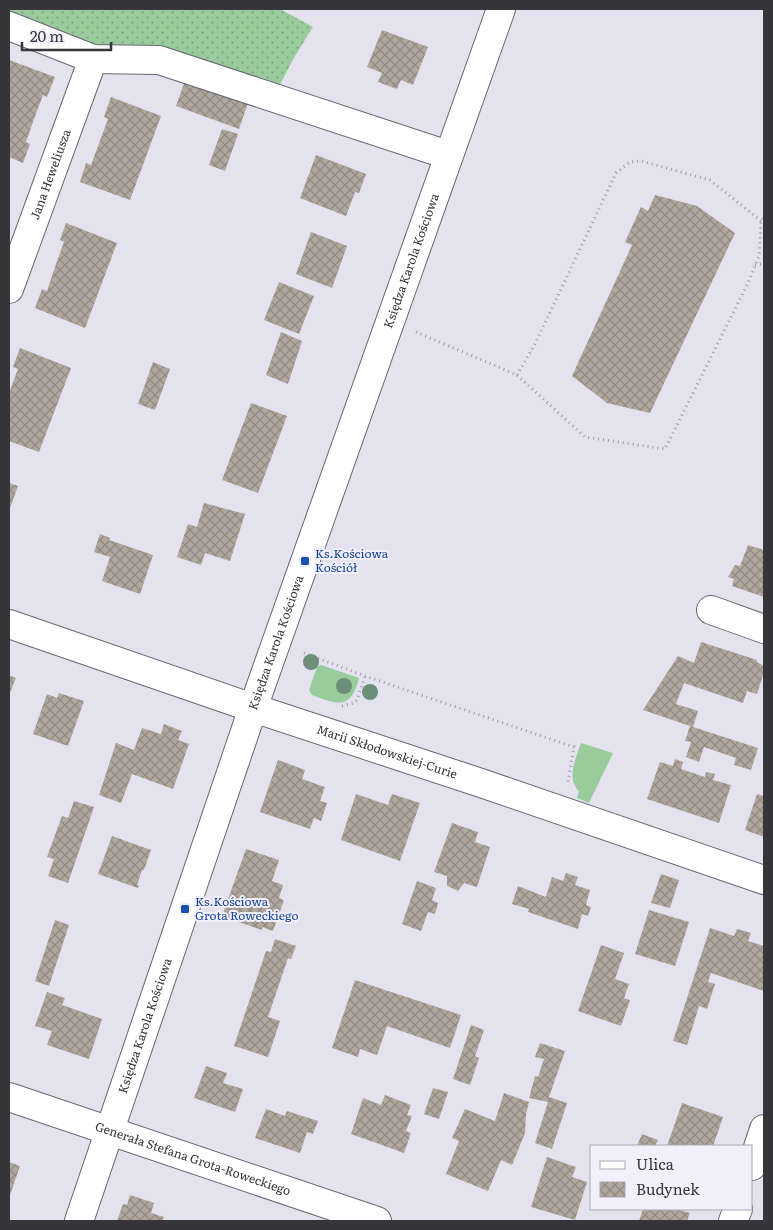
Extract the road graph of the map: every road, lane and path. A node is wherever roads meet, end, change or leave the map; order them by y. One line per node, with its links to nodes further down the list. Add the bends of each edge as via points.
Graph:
1 (501, 9): 4 (street, Księdza Karola Kościowa)
2 (9, 26): 3 (street)
3 (93, 59): 4 (street, via 159,60); 9 (street, Jana Heweliusza)
4 (448, 155): 10 (street, Księdza Karola Kościowa)
5 (764, 217): 6 (path)
6 (761, 222): 8 (path, via 759,256); 11 (path, via 710,180 641,161 630,162 616,172 534,346)
7 (764, 263): 8 (path)
8 (755, 265): 11 (path, via 665,449 585,438)
9 (9, 289)
10 (390, 321): 11 (path); 18 (street, Księdza Karola Kościowa)
11 (517, 375)
12 (711, 610): 14 (street)
13 (9, 624): 18 (street, Marii Skłodowskiej-Curie)
14 (764, 629)
15 (304, 654): 16 (path)
16 (365, 676): 17 (path, via 357,700); 19 (path, via 574,747 568,784 574,793)
17 (338, 707)
18 (253, 708): 19 (street, Marii Skłodowskiej-Curie); 23 (street, Księdza Karola Kościowa)
19 (568, 813): 20 (street, Marii Skłodowskiej-Curie)
20 (764, 880)
21 (9, 1098): 23 (street, Generała Stefana Grota-Roweckiego)
22 (764, 1129): 24 (street)
23 (109, 1131): 25 (street, Księdza Karola Kościowa); 26 (street, Generała Stefana Grota-Roweckiego)
24 (753, 1163)
25 (79, 1221)
26 (377, 1221)

